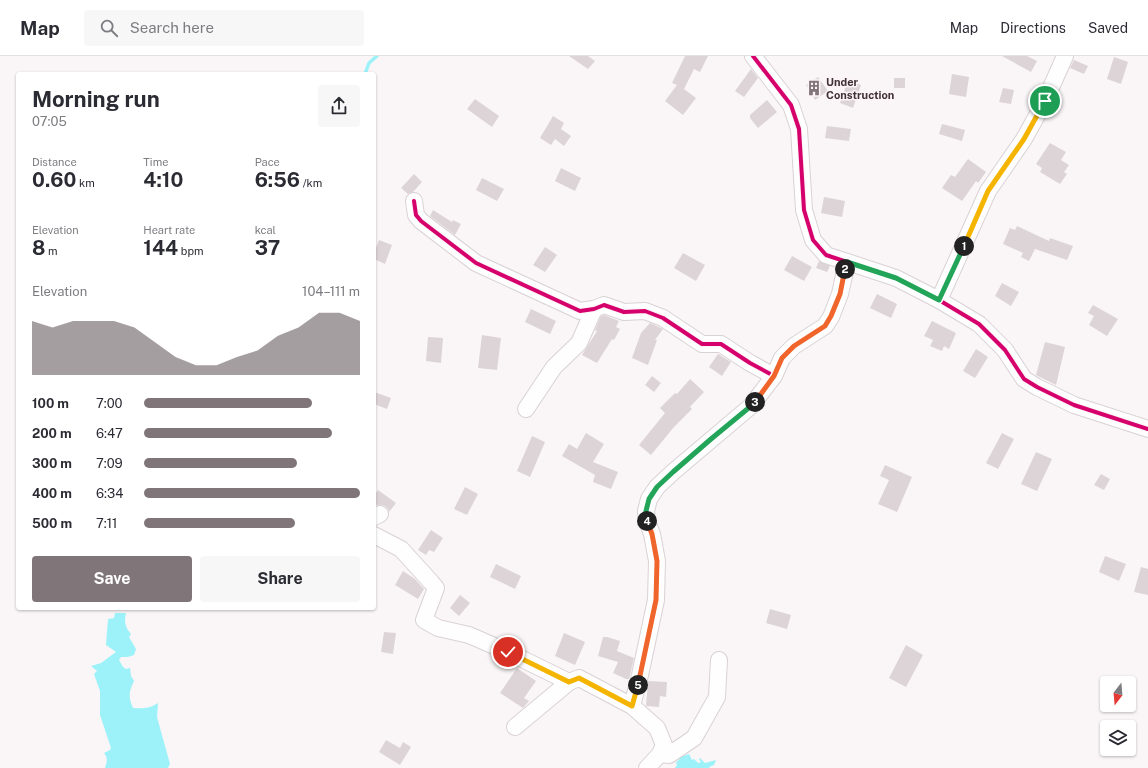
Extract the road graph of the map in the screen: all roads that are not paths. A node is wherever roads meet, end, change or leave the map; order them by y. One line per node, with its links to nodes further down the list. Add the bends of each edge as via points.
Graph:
1 (753, 56): 4 (street, via 791,106 799,129 804,210 813,240 826,255)
2 (1065, 56): 5 (street, via 1024,139 988,191)
3 (414, 201): 6 (street, via 416,215 421,221 476,263 580,311)
4 (847, 262): 5 (street, via 896,278); 7 (street, via 840,294 825,326 794,346 782,358)
5 (939, 300): 9 (street, via 979,324 1005,350 1024,379 1074,405)
6 (594, 309): 7 (street, via 604,305 624,312 645,311 663,318 702,344 721,344); 8 (street, via 578,342 554,367)
7 (774, 376): 13 (street, via 751,406 673,472 649,499 646,511 657,561 656,600)
8 (526, 409)
9 (1148, 430)
10 (376, 536): 12 (street, via 400,549 436,588 424,620 438,628 469,635)
11 (719, 660): 15 (street, via 717,696 694,738 669,755)
12 (569, 682): 13 (street, via 579,678); 14 (street)
13 (632, 706): 15 (street, via 658,728 664,745)
14 (515, 726)
15 (660, 754): 16 (street)
16 (647, 768)

